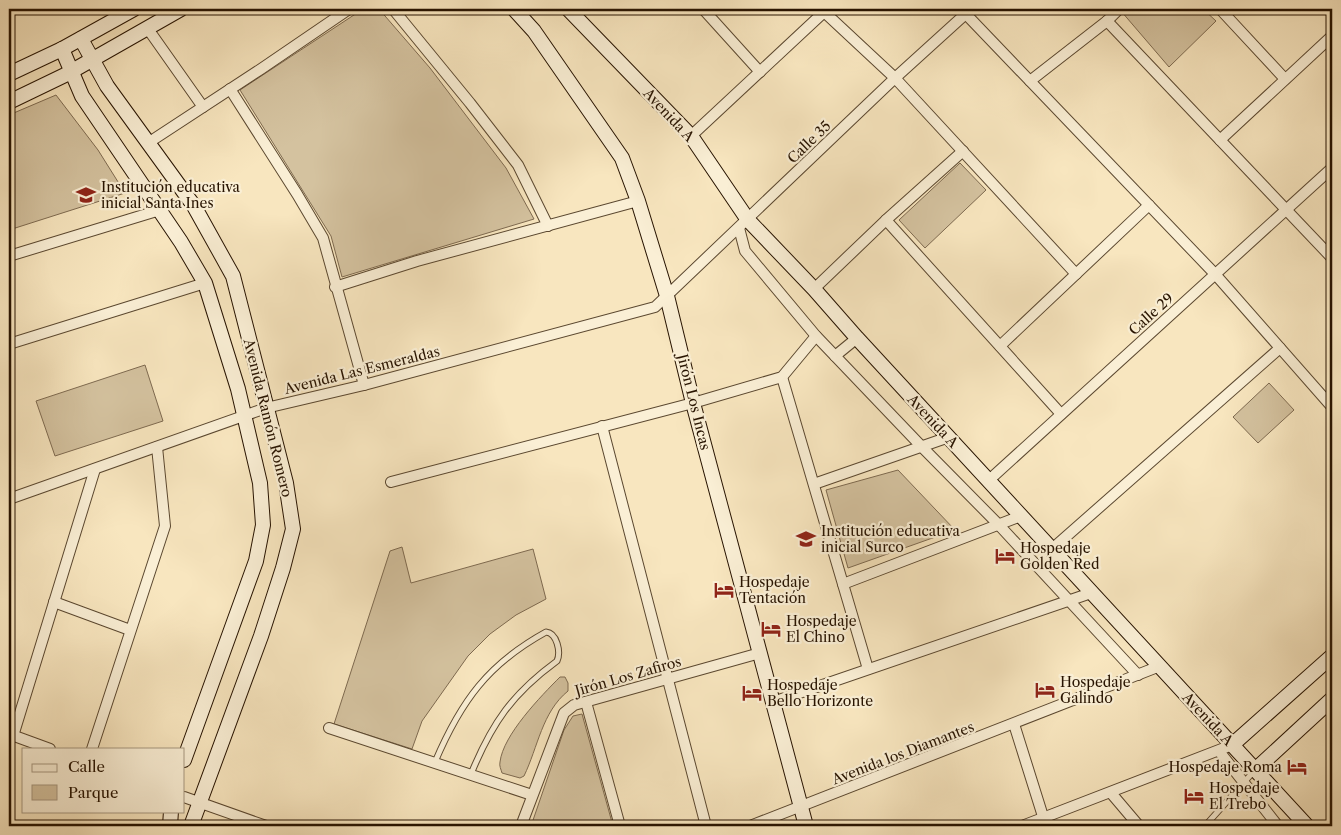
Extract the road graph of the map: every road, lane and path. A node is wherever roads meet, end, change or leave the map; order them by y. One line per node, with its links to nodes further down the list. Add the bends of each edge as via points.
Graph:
1 (181, 9): 13 (street)
2 (348, 9): 24 (street)
3 (393, 9): 38 (street, via 518,165)
4 (514, 9): 32 (street, Jirón Los Incas, via 534,31 622,158)
5 (568, 9): 27 (street, Avenida A)
6 (703, 9): 19 (street)
7 (1120, 9): 12 (street)
8 (1220, 9): 22 (street)
9 (823, 10): 19 (street); 21 (street)
10 (966, 10): 21 (street, Calle 35); 23 (street)
11 (126, 11): 15 (street)
12 (1107, 21): 23 (street); 28 (street)
13 (148, 29): 17 (street); 26 (street)
14 (1332, 36): 22 (street)
15 (81, 39): 16 (street); 17 (street, Avenida Ramón Romero)
16 (62, 49): 18 (street, Avenida Ramón Romero); 20 (street)
17 (92, 60): 18 (street); 29 (street, Avenida Ramón Romero)
18 (72, 72): 25 (street); 34 (street, Avenida Ramón Romero, via 82,96)
19 (760, 72): 27 (street)
20 (9, 74)
21 (895, 78): 30 (street); 37 (street, Calle 35)
22 (1286, 79): 28 (street)
23 (1030, 81): 33 (street)
24 (230, 89): 26 (street); 44 (street, via 322,238)
25 (9, 102)
26 (203, 107): 29 (street)
27 (691, 136): 37 (street, Avenida A)
28 (1220, 140): 35 (street)
29 (148, 143): 57 (street, Avenida Ramón Romero, via 194,206 233,276)
30 (963, 151): 36 (street); 41 (street)
31 (1332, 168): 35 (street, Calle 29)
32 (638, 201): 38 (street); 46 (street, Jirón Los Incas)
33 (1149, 205): 41 (street); 42 (street)
34 (160, 210): 39 (street); 43 (street, Avenida Ramón Romero)
35 (1286, 210): 40 (street); 42 (street, Calle 29)
36 (886, 220): 45 (street); 50 (street)
37 (744, 224): 45 (street, Avenida A); 46 (street, Calle 35); 47 (street, via 744,251)
38 (548, 226): 44 (street)
39 (9, 256)
40 (1332, 258)
41 (1076, 274): 50 (street)
42 (1215, 274): 51 (street); 58 (street, Calle 29)
43 (205, 283): 49 (street); 59 (street, Avenida Ramón Romero)
44 (335, 287): 54 (street)
45 (814, 289): 48 (street, Avenida A)
46 (667, 296): 54 (street, Avenida Las Esmeraldas, via 655,307); 55 (street, Jirón Los Incas)
47 (816, 336): 52 (street); 53 (street)
48 (857, 338): 52 (street); 61 (street, Avenida A)
49 (9, 344)
50 (1000, 346): 58 (street)
51 (1280, 348): 56 (street); 71 (street)
52 (836, 356): 62 (street)
53 (782, 377): 55 (street); 67 (street)
54 (364, 385): 57 (street, Avenida Las Esmeraldas)
55 (693, 402): 60 (street); 77 (street, Jirón Los Incas)
56 (1332, 407)
57 (266, 408): 59 (street, Avenida Las Esmeraldas); 101 (street, Avenida Ramón Romero, via 286,483 293,529 261,636)
58 (1061, 414): 65 (street, Calle 29)
59 (244, 417): 63 (street, Avenida Las Esmeraldas); 93 (street, Avenida Ramón Romero, via 260,483 263,525 256,561)
60 (602, 426): 66 (street); 82 (street)
61 (948, 437): 62 (street); 65 (street, Avenida A)
62 (922, 447): 67 (street); 70 (street)
63 (157, 448): 64 (street, Avenida Las Esmeraldas); 76 (street, via 165,526)
64 (95, 469): 68 (street, Avenida Las Esmeraldas); 75 (street)
65 (988, 480): 69 (street, Avenida A)
66 (391, 482)
67 (814, 484): 72 (street)
68 (9, 499)
69 (1021, 516): 70 (street); 71 (street, Avenida A)
70 (998, 524): 72 (street); 74 (street)
71 (1052, 549): 73 (street, Avenida A)
72 (843, 584): 80 (street)
73 (1092, 592): 74 (street); 79 (street, Avenida A)
74 (1068, 601): 80 (street); 81 (street)
75 (54, 602): 76 (street); 88 (street)
76 (130, 630): 91 (street)
77 (760, 653): 82 (street, Jirón Los Zafiros); 85 (street, Jirón Los Incas)
78 (1332, 656): 89 (street)
79 (1160, 666): 81 (street); 89 (street, Avenida A)
80 (868, 669): 85 (street)
81 (1138, 675): 86 (street)
82 (668, 679): 84 (street, Jirón Los Zafiros); 110 (street)
83 (1332, 701): 95 (street)
84 (586, 702): 99 (street, Jirón Los Zafiros, via 574,705 564,713); 109 (street)
85 (773, 702): 102 (street, Jirón Los Incas)
86 (1010, 726): 102 (street, Avenida los Diamantes); 104 (street)
87 (329, 728): 94 (street)
88 (10, 735): 90 (street)
89 (1232, 745): 92 (street); 95 (street, Avenida A)
90 (47, 748)
91 (92, 748)
92 (1219, 751): 97 (street); 98 (street)
93 (185, 757)
94 (435, 762): 96 (street); 96 (lane, via 447,734 482,681 522,645 551,632 559,650 557,661 508,705 494,725)
95 (1255, 770): 97 (lane); 117 (street, Avenida A)
96 (471, 774): 99 (street)
97 (1243, 784): 115 (lane); 116 (street)
98 (1111, 793): 104 (street); 114 (street)
99 (532, 795): 108 (street, Jirón Los Zafiros)
100 (185, 797): 101 (street)
101 (199, 802): 106 (street, Avenida Ramón Romero); 107 (street)
102 (806, 806): 111 (street); 112 (street, Jirón Los Incas)
103 (171, 812): 105 (street)
104 (1045, 822): 113 (street)
105 (170, 826)
106 (191, 826)
107 (266, 826)
108 (521, 826)
109 (620, 826)
110 (706, 826)
111 (750, 826)
112 (806, 826)
113 (1022, 826)
114 (1140, 826)
115 (1205, 826)
116 (1278, 826)
117 (1307, 826)

